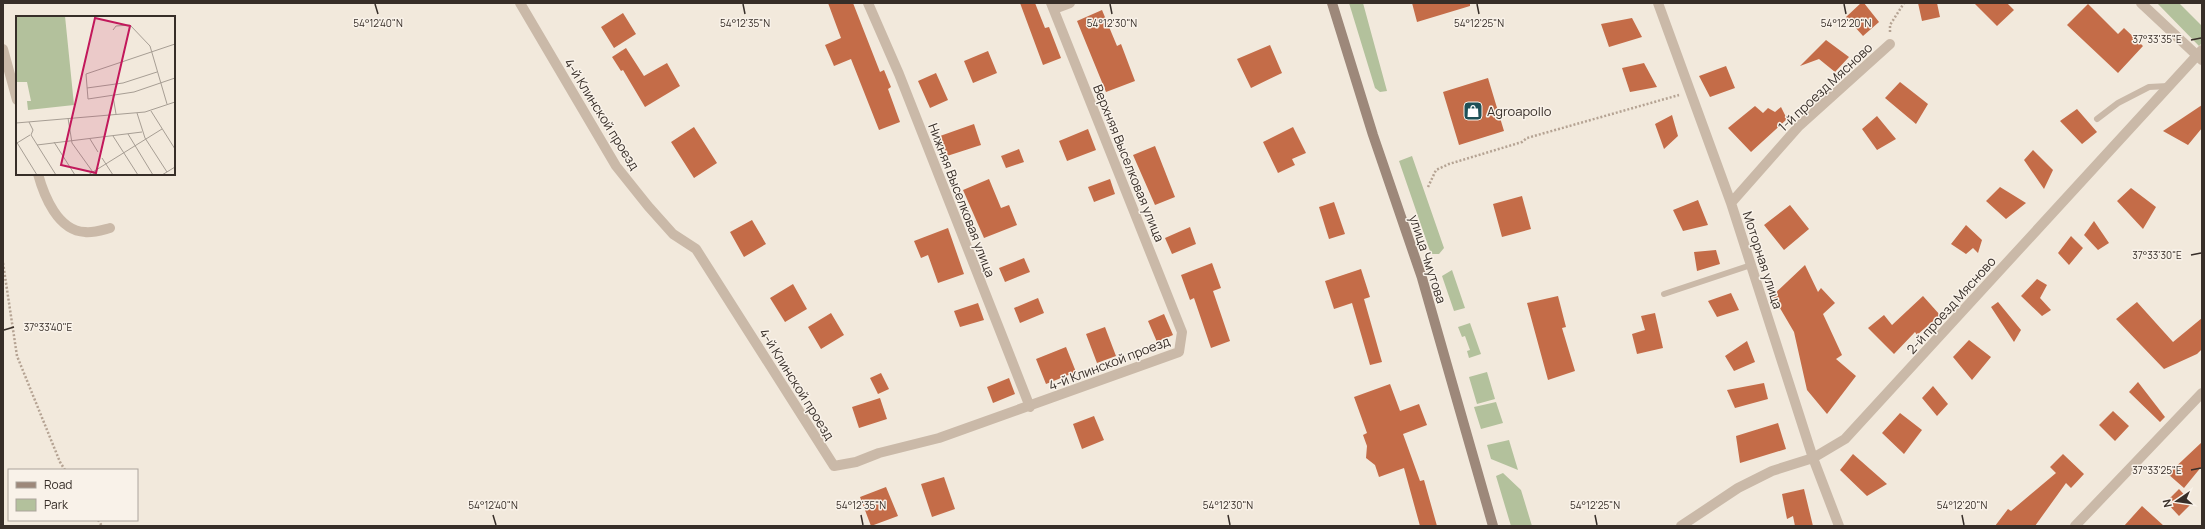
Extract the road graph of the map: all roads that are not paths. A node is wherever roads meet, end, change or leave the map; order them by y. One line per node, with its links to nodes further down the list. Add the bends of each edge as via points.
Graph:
1 (520, 3): 21 (street, 4-й Клинской проезд, via 616,166 673,234 696,249 834,466 939,438)
2 (868, 3): 21 (street, Нижняя Выселковая улица, via 899,74)
3 (1070, 3): 7 (street)
4 (1332, 3): 23 (main road, улица Чмутова, via 1372,135 1422,278)
5 (1658, 3): 15 (street, Моторная улица)
6 (2141, 3): 10 (street)
7 (1052, 6): 19 (street, Верхняя Выселковая улица)
8 (1890, 44): 15 (street, 1-й проезд Мясново, via 1799,126)
9 (3, 50): 12 (street)
10 (2200, 55): 11 (street, 2-й проезд Мясново)
11 (2168, 86): 13 (lane, via 2149,87 2118,103); 22 (street, 2-й проезд Мясново, via 1845,439)
12 (16, 96)
13 (2096, 119)
14 (38, 175): 16 (street, via 51,208 65,224 84,233)
15 (1731, 203): 17 (street, Моторная улица)
16 (110, 228)
17 (1751, 265): 18 (lane); 22 (street, Моторная улица)
18 (1664, 294)
19 (1182, 332): 21 (street, 4-й Клинской проезд, via 1179,352)
20 (2202, 393): 26 (street)
21 (1030, 407)
22 (1813, 458): 24 (street, 2-й проезд Мясново, via 1772,471 1738,488); 25 (street, Моторная улица)
23 (1493, 526)
24 (1681, 526)
25 (1838, 526)
26 (2075, 526)

